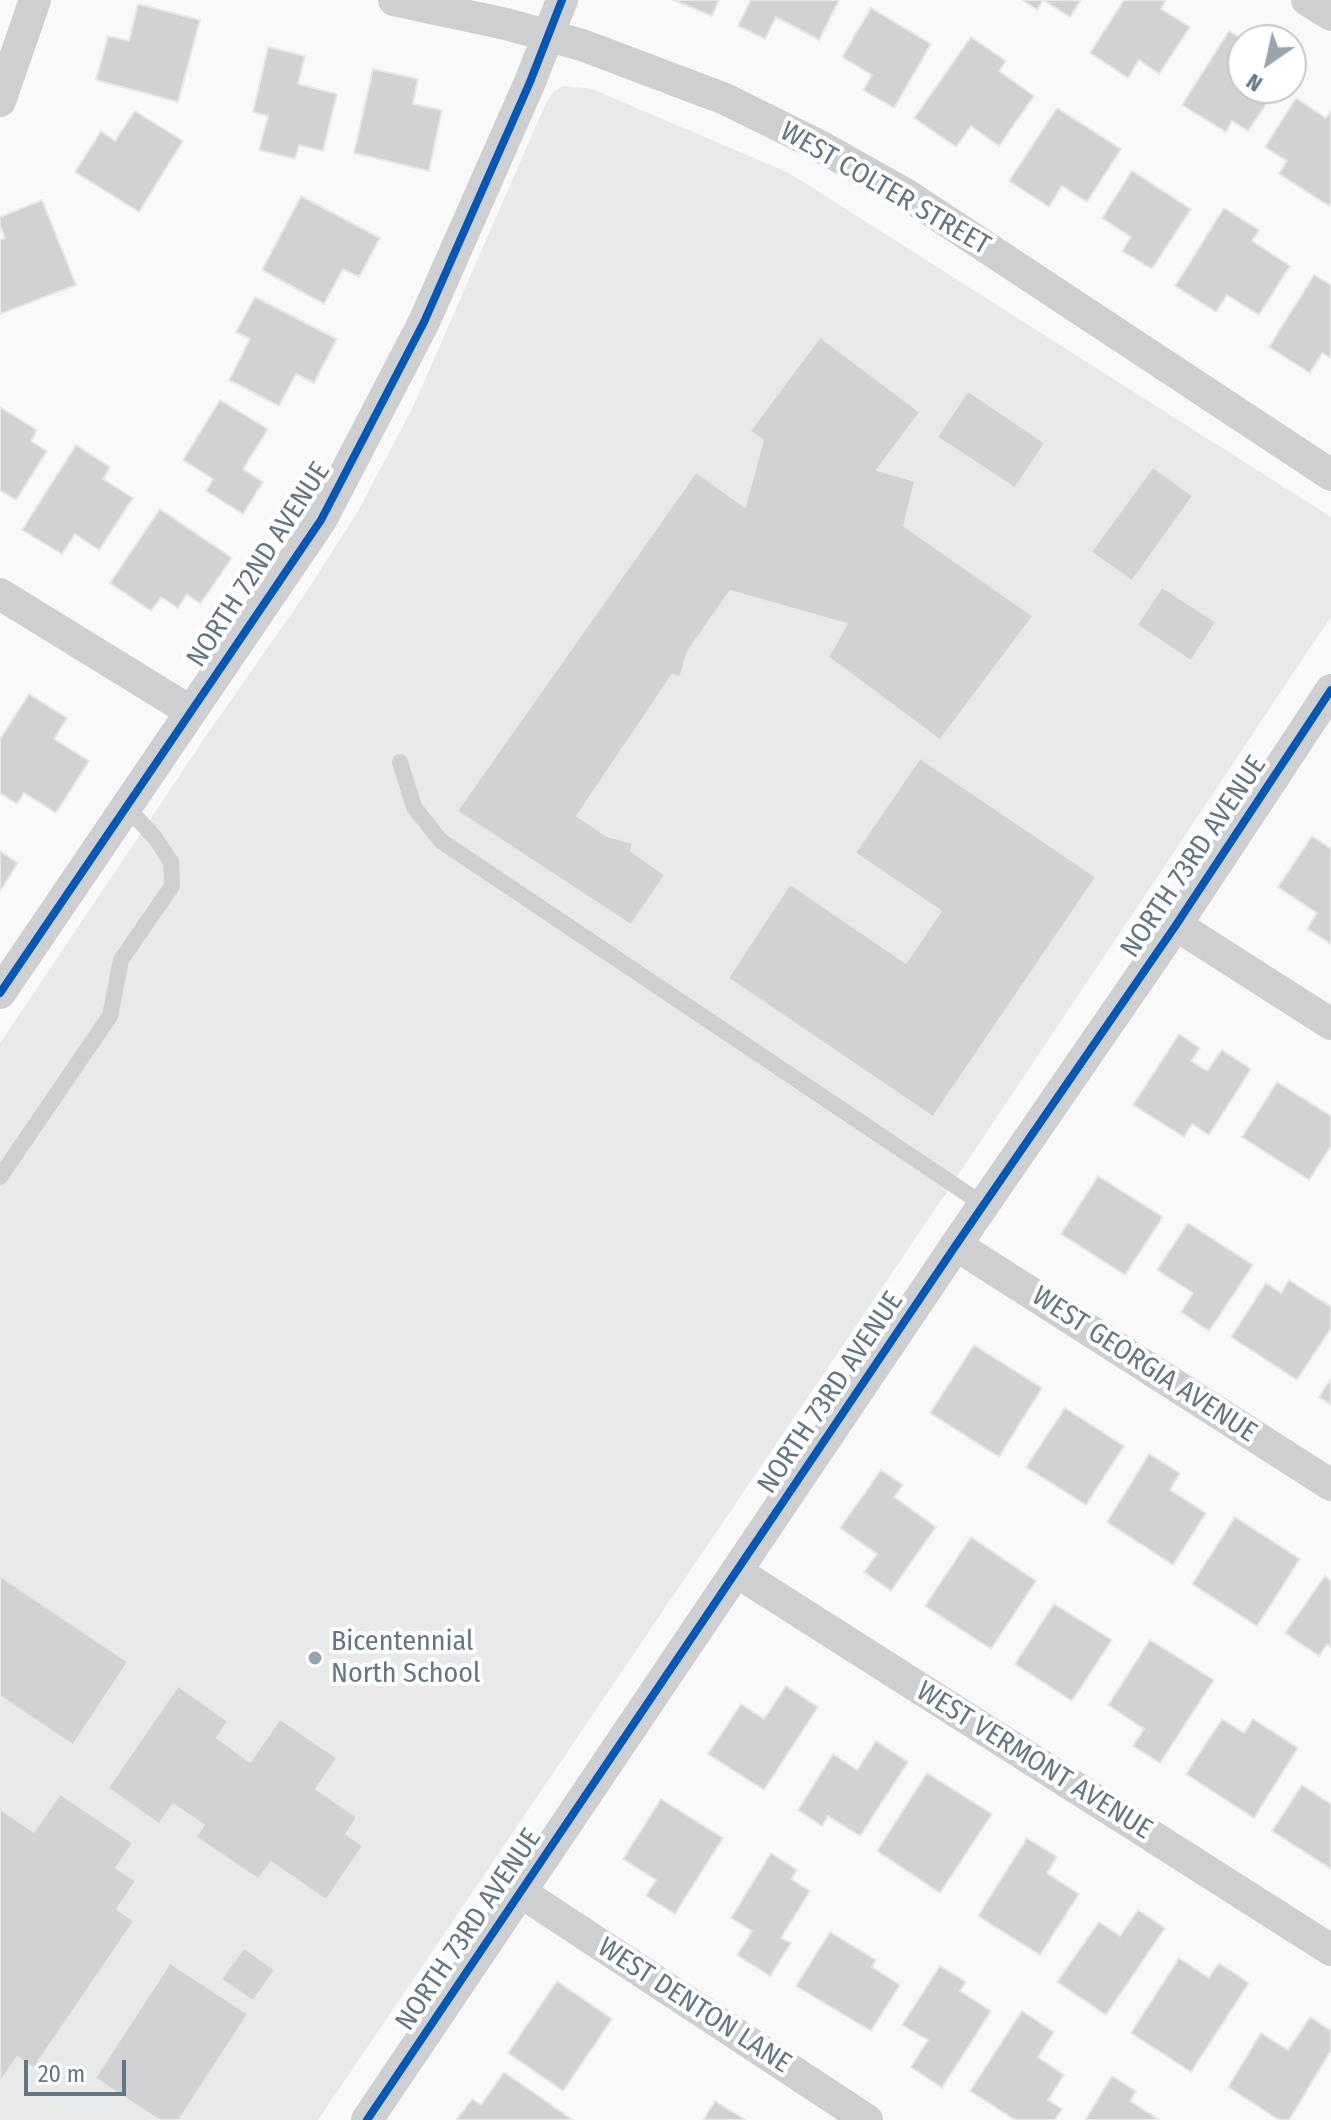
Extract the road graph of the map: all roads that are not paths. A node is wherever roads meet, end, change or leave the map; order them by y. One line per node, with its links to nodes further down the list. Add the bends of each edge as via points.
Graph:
1 (35, 0): 7 (street)
2 (394, 0): 6 (street, WEST COLTER STREET)
3 (562, 0): 6 (street, NORTH 72ND AVENUE)
4 (1307, 0): 5 (street)
5 (1331, 15)
6 (548, 35): 8 (street, WEST COLTER STREET, via 725,99 907,195); 11 (street, NORTH 72ND AVENUE, via 424,322 321,520)
7 (0, 101)
8 (1331, 475)
9 (0, 594): 11 (street)
10 (1331, 690): 14 (street, NORTH 73RD AVENUE)
11 (190, 711): 13 (street, NORTH 72ND AVENUE)
12 (400, 762): 18 (lane, via 414,807 441,841)
13 (126, 806): 15 (street, NORTH 72ND AVENUE); 17 (lane, via 171,862 172,886 121,960 110,1016)
14 (1176, 925): 16 (street); 18 (street, NORTH 73RD AVENUE)
15 (0, 993)
16 (1331, 1024)
17 (0, 1177)
18 (984, 1205): 19 (street, NORTH 73RD AVENUE)
19 (956, 1245): 20 (street, WEST GEORGIA AVENUE); 21 (street, NORTH 73RD AVENUE)
20 (1331, 1485)
21 (737, 1572): 22 (street, NORTH 73RD AVENUE); 23 (street, WEST VERMONT AVENUE)
22 (522, 1893): 24 (street, NORTH 73RD AVENUE); 25 (street, WEST DENTON LANE)
23 (1331, 1950)
24 (367, 2120)
25 (867, 2120)

